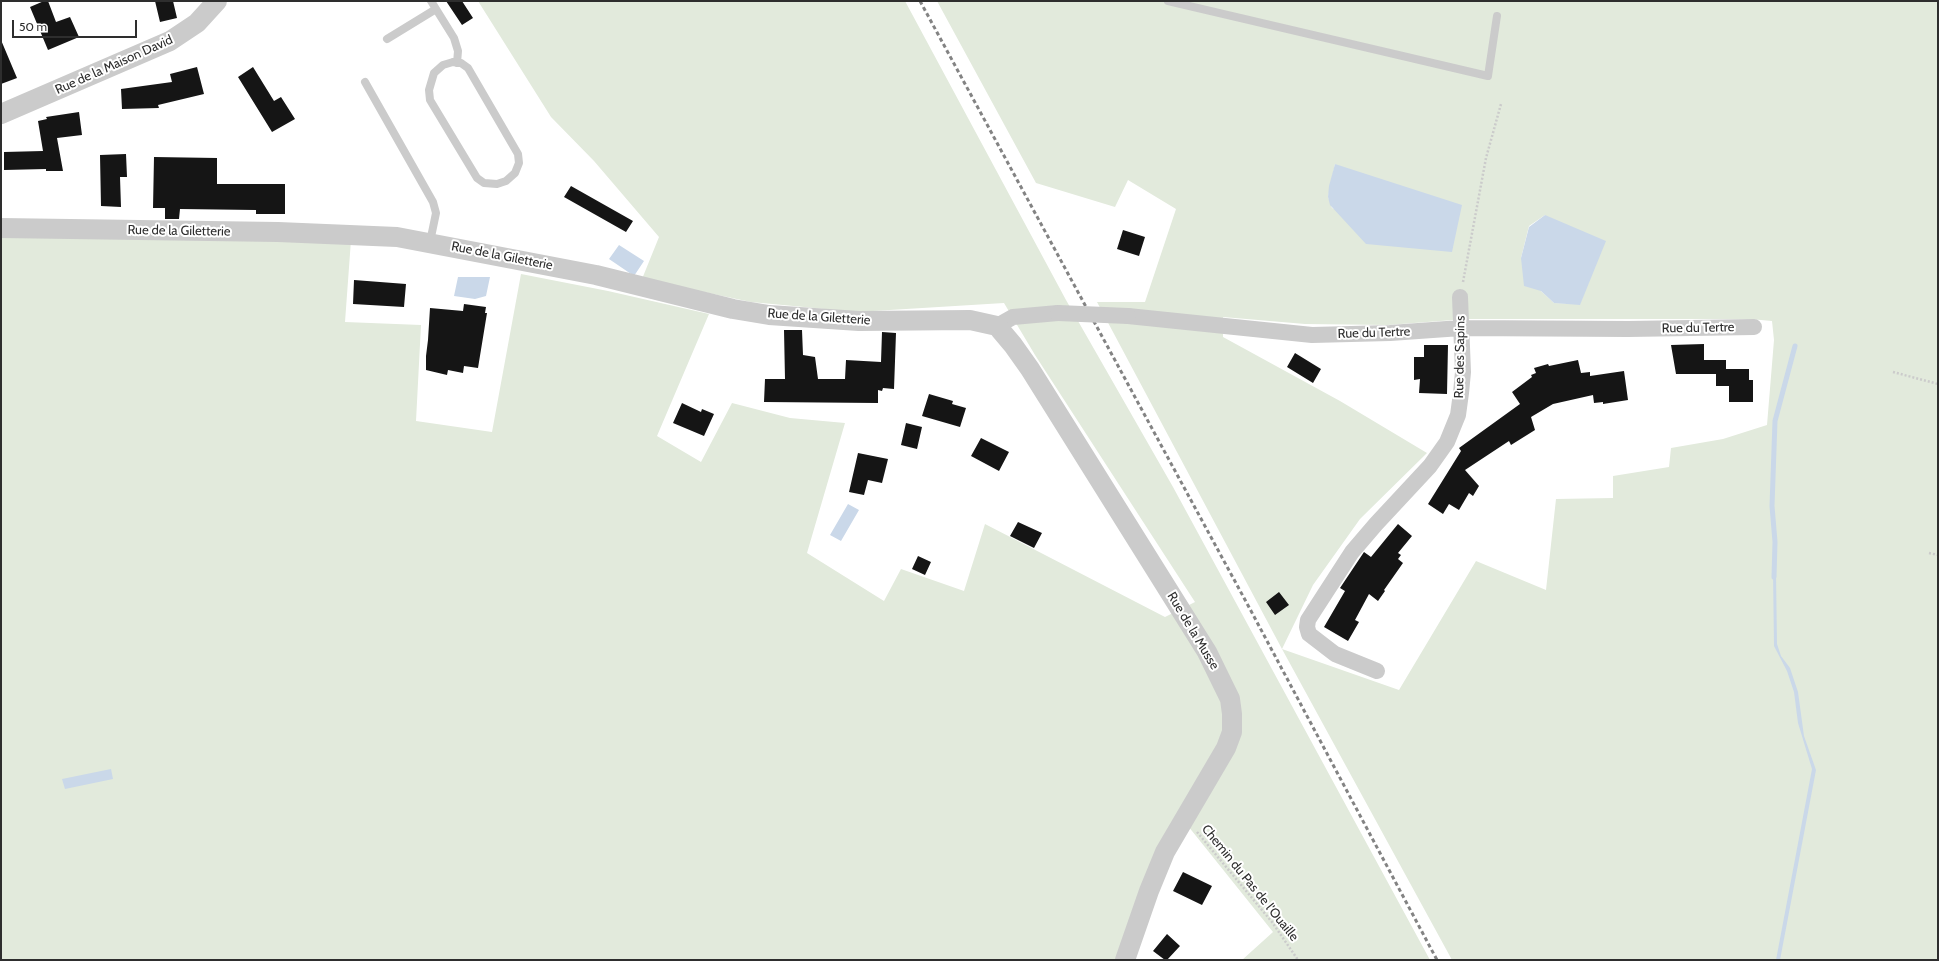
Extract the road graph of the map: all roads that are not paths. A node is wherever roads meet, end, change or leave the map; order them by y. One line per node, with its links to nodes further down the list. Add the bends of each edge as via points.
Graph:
1 (217, 1): 9 (street, Rue de la Maison David, via 197,23 170,41)
2 (431, 1): 4 (lane)
3 (1168, 1): 5 (lane, via 1488,76)
4 (436, 8): 6 (lane); 7 (lane, via 454,38 458,51)
5 (1497, 16)
6 (387, 39)
7 (457, 63): 7 (lane, via 443,65 434,73 429,90 430,100 477,178 484,183 497,184 506,181 515,173 519,164 518,154 468,68)
8 (365, 82): 11 (lane, via 433,202 436,213)
9 (1, 114)
10 (1, 228): 11 (street, Rue de la Giletterie, via 339,234 397,237)
11 (430, 242): 13 (street, Rue de la Giletterie, via 596,275 769,315 859,321 970,320)
12 (1460, 297): 15 (street, Rue des Sapins)
13 (997, 326): 15 (street, Rue du Tertre, bridge, via 1013,317 1058,313 1128,316 1312,335); 17 (street, Rue de la Musse, via 1030,369 1165,584 1207,652 1230,699 1232,732 1226,748 1165,852)
14 (1754, 327): 15 (street, Rue du Tertre)
15 (1461, 328): 16 (street, Rue des Sapins, via 1461,393 1458,415 1447,442 1430,466 1352,552 1308,620 1309,634 1335,654)
16 (1377, 671)
17 (1125, 960)

